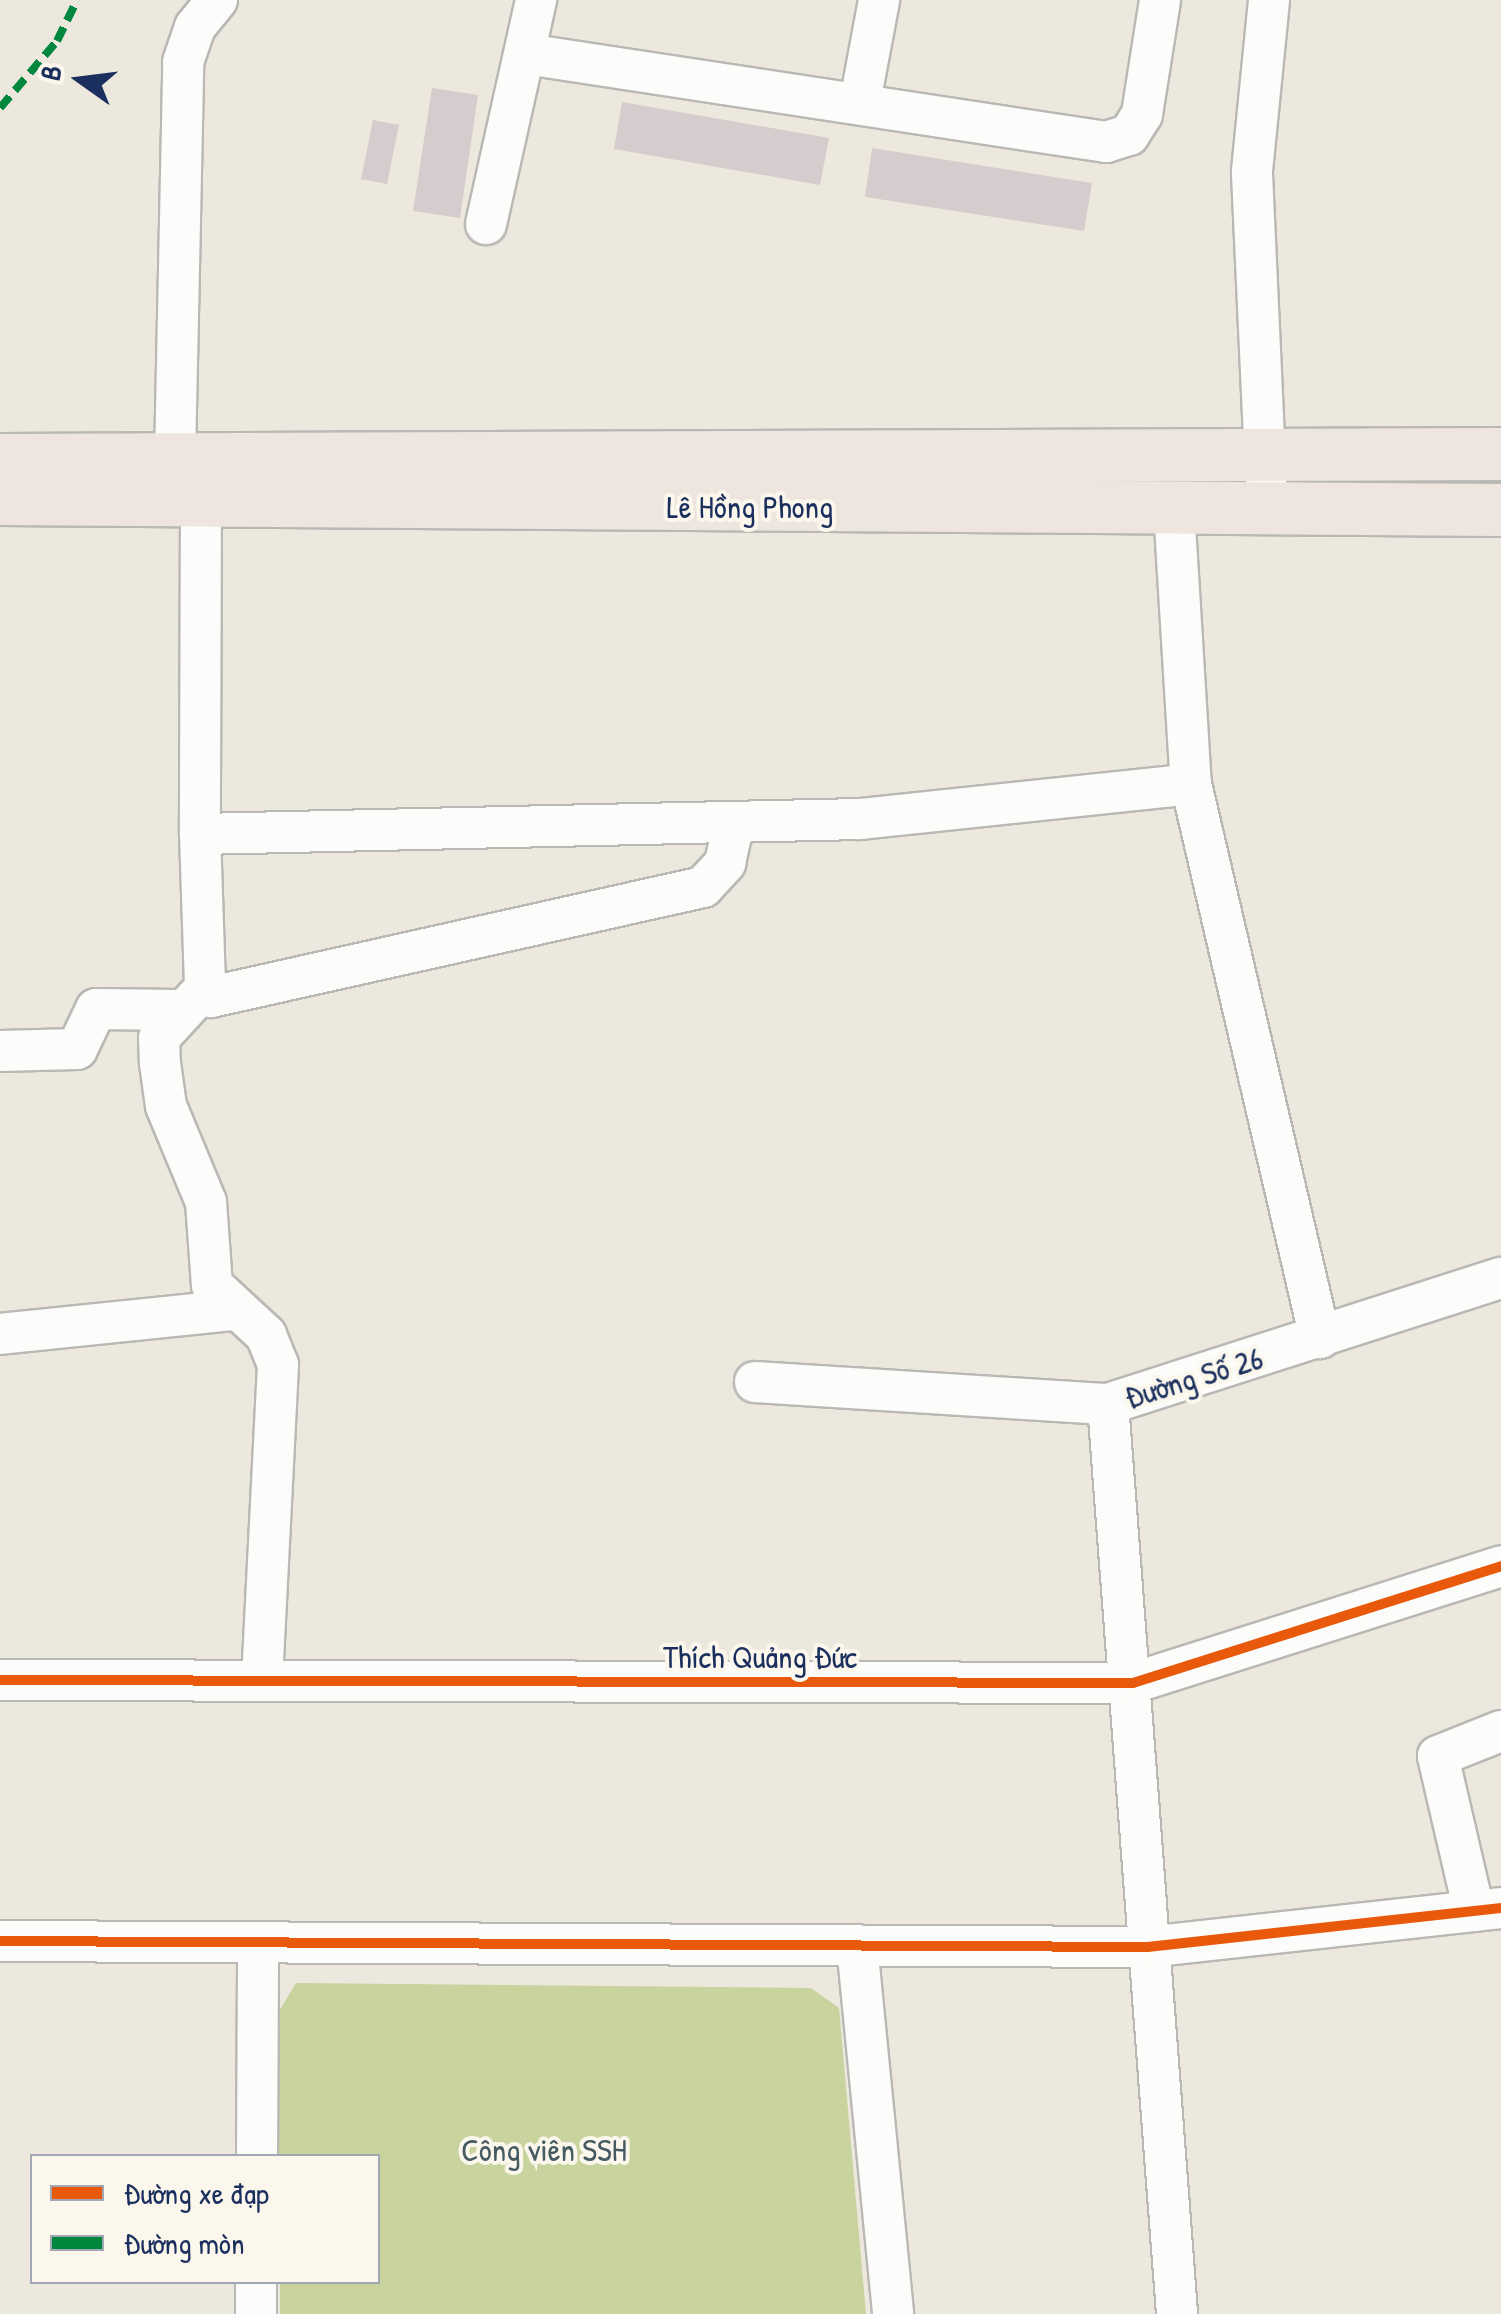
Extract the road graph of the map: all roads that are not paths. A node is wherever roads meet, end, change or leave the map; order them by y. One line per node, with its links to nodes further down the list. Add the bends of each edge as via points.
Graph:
1 (217, 0): 11 (street, via 195,27 183,62)
2 (536, 0): 6 (street)
3 (878, 0): 7 (street)
4 (1160, 0): 7 (street, via 1142,114 1129,135 1106,142)
5 (1269, 0): 9 (street, via 1252,171)
6 (526, 54): 7 (street); 8 (street)
7 (860, 102)
8 (486, 224)
9 (1266, 454): 10 (main road, Lê Hồng Phong); 11 (main road, Lê Hồng Phong); 17 (street)
10 (1501, 454)
11 (175, 458): 12 (main road, Lê Hồng Phong); 14 (main road)
12 (0, 460)
13 (0, 500): 14 (main road, Lê Hồng Phong)
14 (201, 503): 15 (main road, Lê Hồng Phong); 20 (street)
15 (1174, 509): 17 (main road, Lê Hồng Phong); 18 (street)
16 (1501, 510): 17 (main road, Lê Hồng Phong)
17 (1266, 511)
18 (1191, 784): 19 (street, via 860,819); 26 (street)
19 (734, 822): 20 (street); 21 (street, via 726,864 703,888 222,999)
20 (200, 834): 21 (street)
21 (192, 999): 22 (street, via 96,1009 77,1049); 24 (street, via 159,1038 166,1106 206,1202 212,1285)
22 (0, 1052)
23 (1501, 1278): 26 (street, Đường Số 26)
24 (234, 1310): 25 (street); 31 (street, via 266,1335 278,1365)
25 (0, 1334)
26 (1320, 1338): 28 (street, Đường Số 26)
27 (756, 1382): 28 (street, Đường Số 26)
28 (1108, 1404): 32 (street)
29 (1501, 1566): 32 (street, Thích Quảng Đức)
30 (0, 1680): 31 (street, Thích Quảng Đức)
31 (262, 1680): 32 (street, Thích Quảng Đức)
32 (1133, 1683): 38 (street)
33 (1501, 1731): 34 (street, via 1438,1756)
34 (1487, 1910): 38 (street)
35 (0, 1941): 36 (street)
36 (258, 1942): 37 (street); 39 (street)
37 (858, 1946): 38 (street); 42 (street)
38 (1148, 1946): 43 (street)
39 (257, 2154)
40 (256, 2284): 41 (street)
41 (256, 2314)
42 (893, 2314)
43 (1178, 2314)

